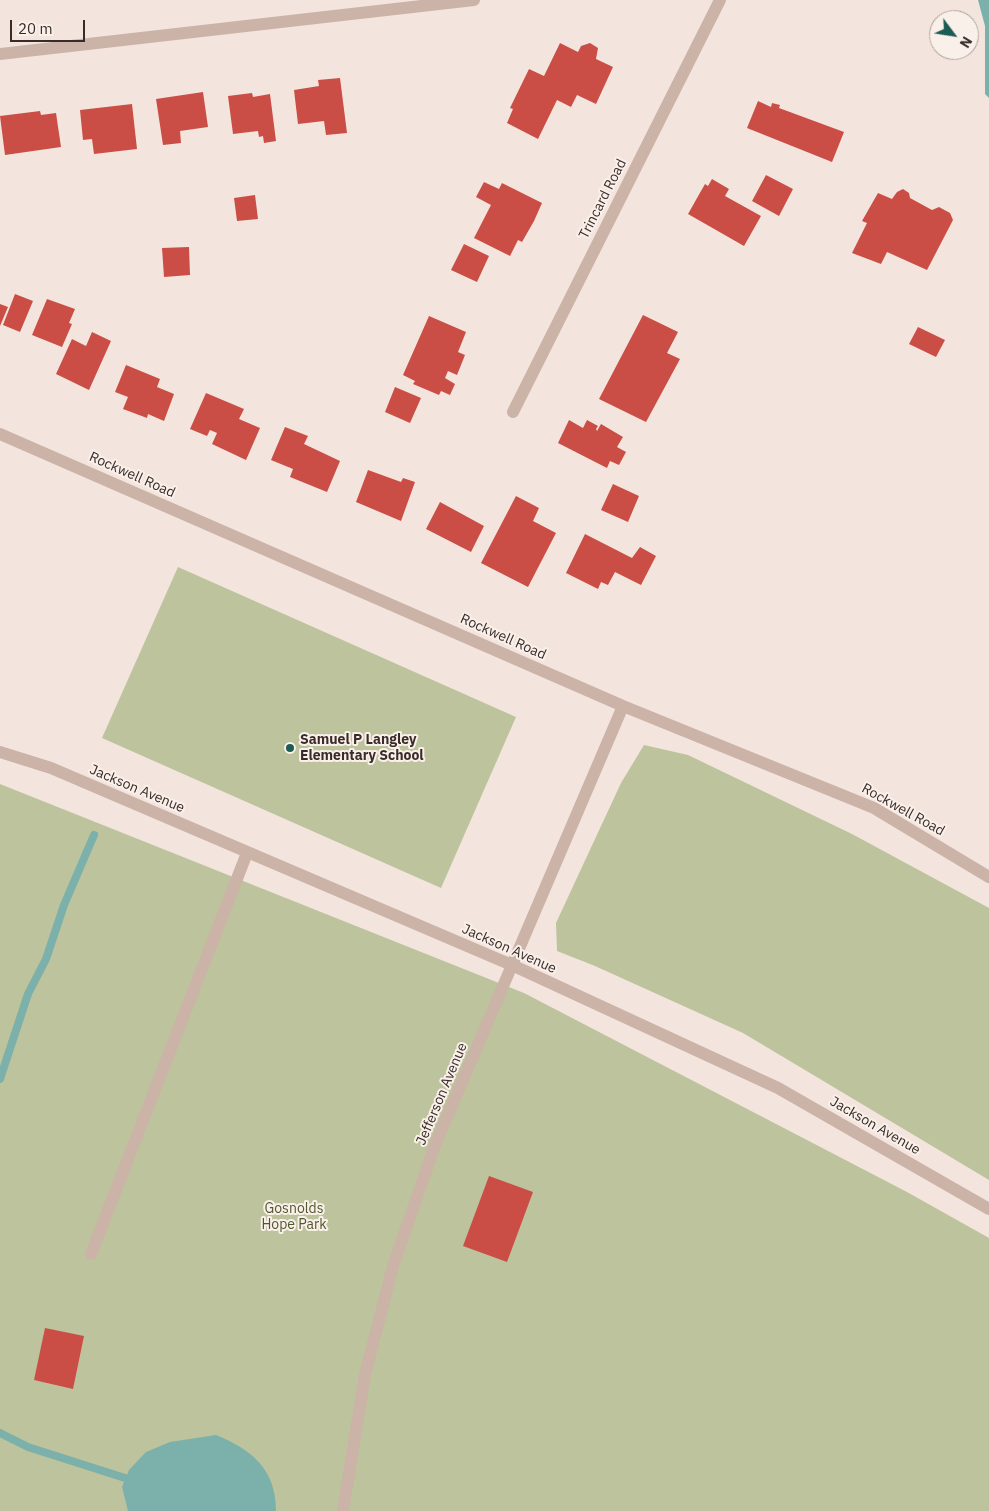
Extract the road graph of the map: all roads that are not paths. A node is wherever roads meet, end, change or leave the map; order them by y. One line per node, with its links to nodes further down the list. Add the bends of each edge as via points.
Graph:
1 (474, 0): 3 (street)
2 (720, 0): 4 (street, Trincard Road)
3 (0, 54)
4 (513, 412)
5 (0, 434): 6 (street, Rockwell Road)
6 (623, 706): 9 (street, Rockwell Road, via 874,808); 10 (street, Jefferson Avenue)
7 (0, 752): 8 (street, Jackson Avenue, via 52,768)
8 (248, 853): 10 (street, Jackson Avenue); 12 (street)
9 (989, 877)
10 (514, 966): 11 (street, Jackson Avenue, via 778,1088); 13 (street, Jefferson Avenue, via 435,1145 393,1266 365,1375)
11 (989, 1209)
12 (91, 1254)
13 (342, 1511)

